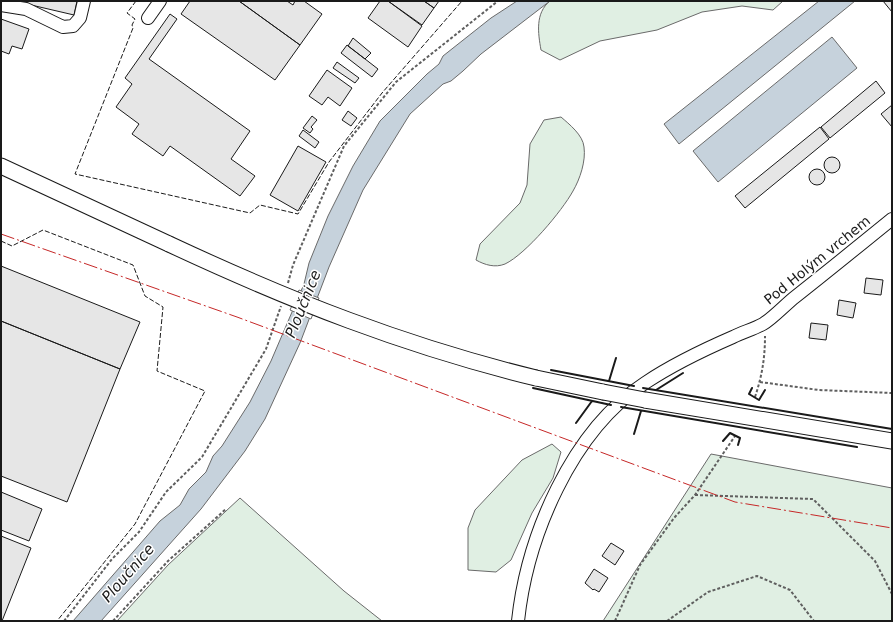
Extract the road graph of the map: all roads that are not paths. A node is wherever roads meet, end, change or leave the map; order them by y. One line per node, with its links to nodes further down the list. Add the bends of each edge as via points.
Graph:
1 (84, 1): 3 (street, via 80,18 73,26 63,28 26,9)
2 (160, 1): 4 (street)
3 (1, 5)
4 (148, 18)
5 (1, 166): 7 (main road, bridge, via 321,311 410,343 536,378 603,392)
6 (892, 219): 8 (street, Pod Holým vrchem, via 764,323 669,368 631,393 602,420 558,488 539,532 527,566 520,596)
7 (892, 441)
8 (518, 621)

